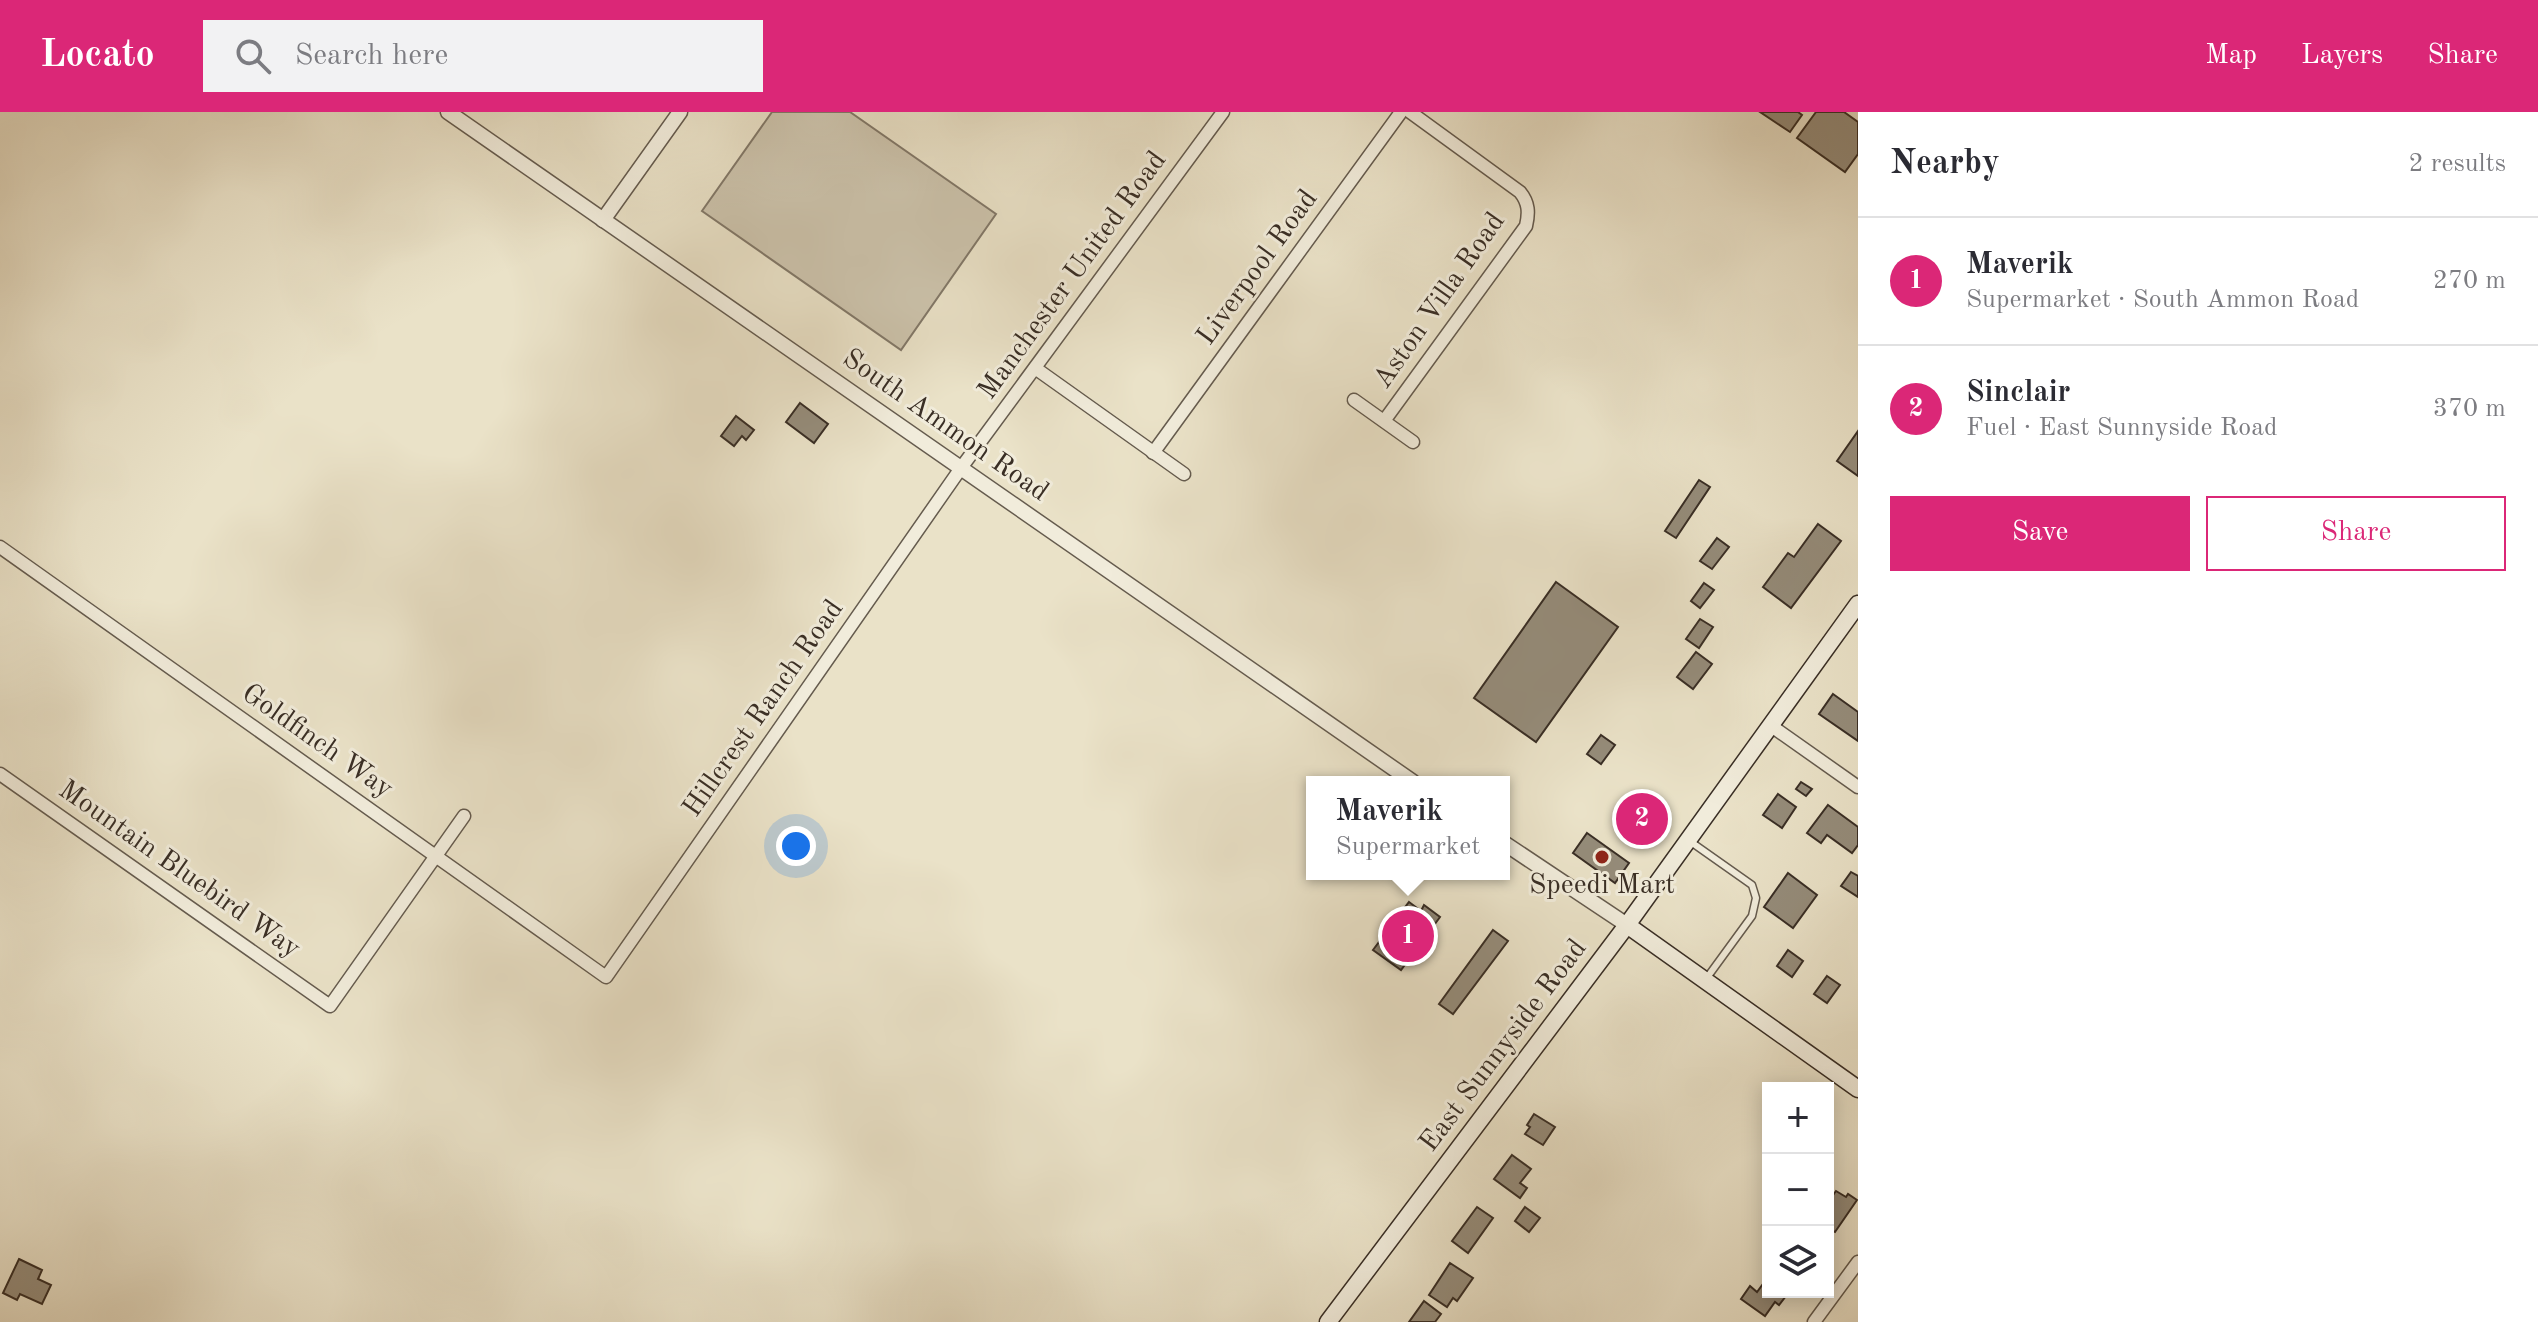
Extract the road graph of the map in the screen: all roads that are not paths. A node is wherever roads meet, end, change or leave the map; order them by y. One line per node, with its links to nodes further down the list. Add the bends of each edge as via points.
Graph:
1 (448, 112): 6 (street, South Ammon Road)
2 (680, 112): 6 (street)
3 (1223, 112): 7 (street, Manchester United Road)
4 (1401, 112): 11 (street, Liverpool Road)
5 (1410, 112): 9 (street, Aston Villa Road, via 1520,192 1529,208 1526,226)
6 (603, 220): 12 (street, South Ammon Road)
7 (1035, 368): 11 (street); 12 (street, Manchester United Road)
8 (1354, 400): 9 (street)
9 (1384, 421): 10 (street)
10 (1413, 442)
11 (1153, 453): 13 (street)
12 (961, 468): 18 (street, South Ammon Road); 25 (street, Hillcrest Ranch Road)
13 (1184, 474)
14 (0, 547): 23 (street, Goldfinch Way)
15 (1858, 604): 16 (main road, East Sunnyside Road)
16 (1770, 725): 19 (street); 21 (main road, East Sunnyside Road)
17 (0, 774): 23 (street, Mountain Bluebird Way, via 330,1006)
18 (1404, 776)
19 (1858, 787)
20 (464, 816): 23 (street)
21 (1688, 840): 24 (main road, East Sunnyside Road); 26 (lane, via 1752,885 1756,898 1752,916)
22 (1510, 847): 24 (street)
23 (436, 856): 25 (street, Goldfinch Way)
24 (1627, 925): 26 (main road); 30 (main road, East Sunnyside Road)
25 (606, 977)
26 (1705, 981): 27 (main road)
27 (1858, 1089)
28 (1858, 1262): 29 (street)
29 (1816, 1321)
30 (1328, 1322)

